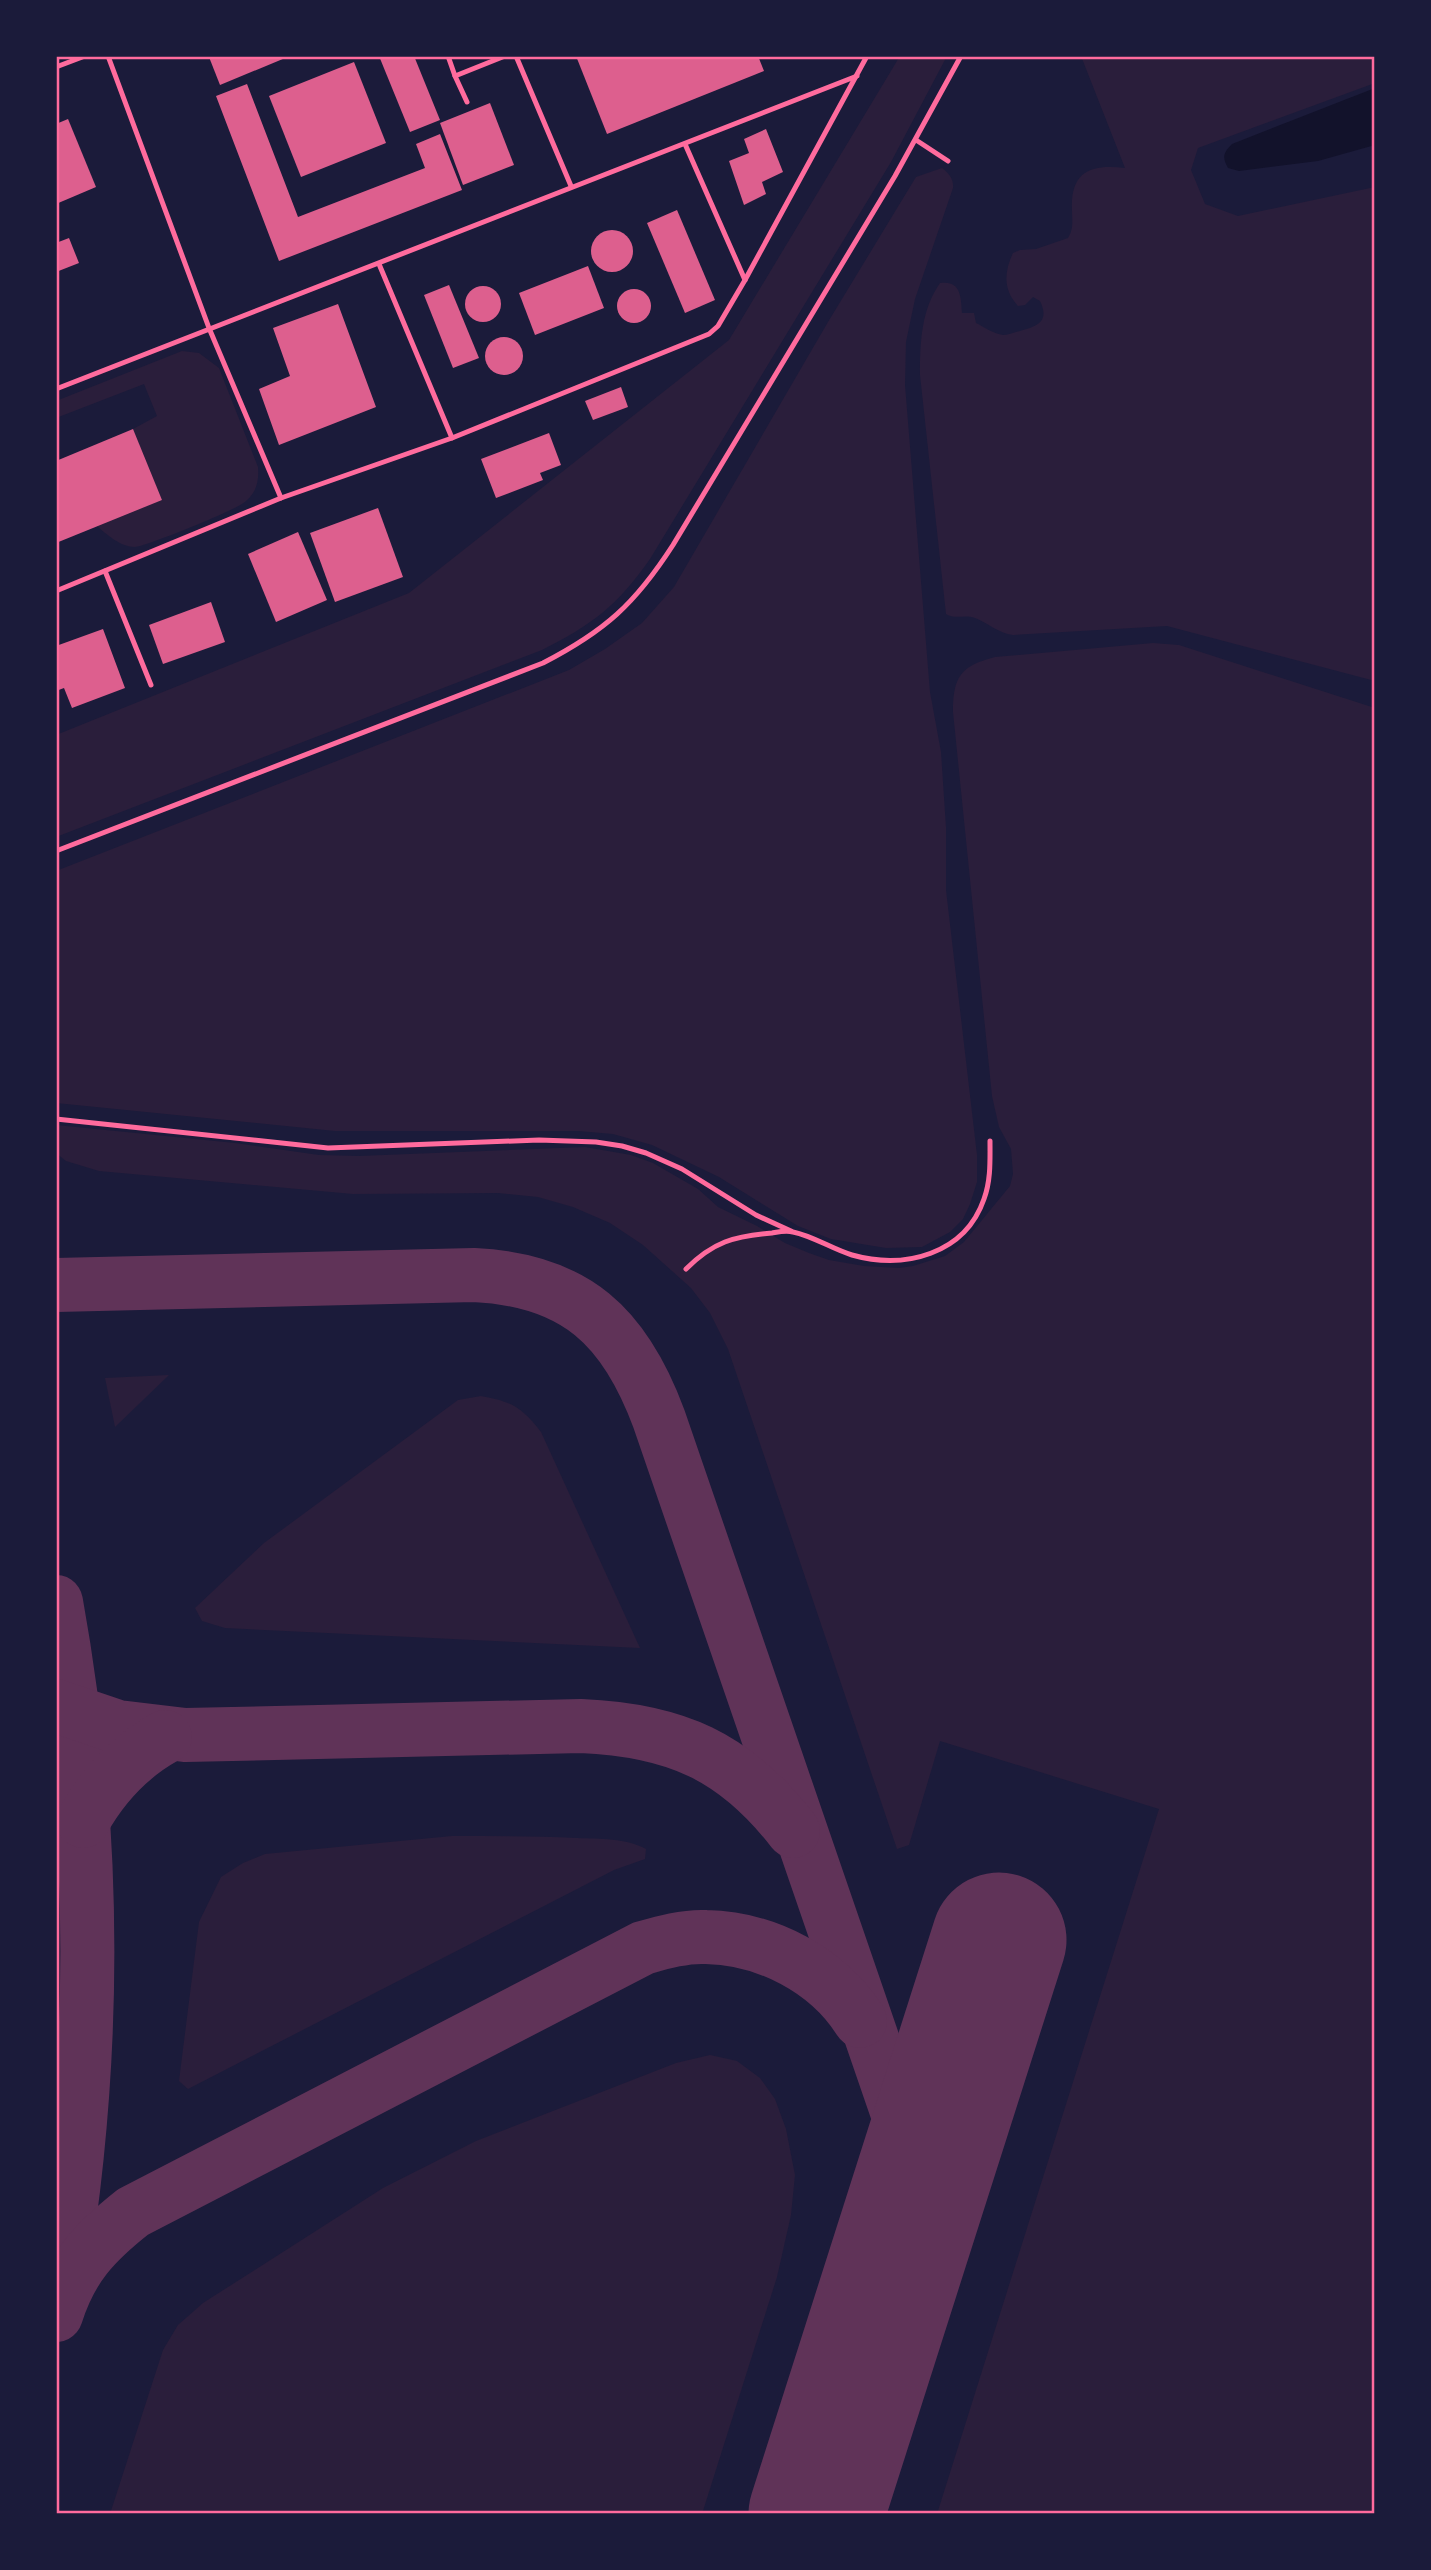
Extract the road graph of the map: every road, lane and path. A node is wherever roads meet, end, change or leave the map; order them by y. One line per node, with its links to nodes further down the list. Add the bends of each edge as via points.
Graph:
1 (85, 56): 8 (lane)
2 (108, 56): 18 (lane)
3 (447, 56): 9 (lane)
4 (505, 56): 9 (lane)
5 (516, 56): 15 (lane)
6 (867, 56): 10 (lane)
7 (961, 56): 12 (lane)
8 (56, 67)
9 (455, 76): 11 (lane)
10 (857, 76): 13 (lane); 17 (lane)
11 (467, 102)
12 (916, 140): 14 (lane); 25 (lane, via 652,578 602,629 543,663)
13 (685, 144): 15 (lane); 17 (lane)
14 (948, 161)
15 (571, 186): 16 (lane)
16 (379, 264): 18 (lane); 20 (lane)
17 (745, 280): 20 (lane, via 709,334)
18 (209, 328): 19 (lane); 21 (lane)
19 (56, 389)
20 (452, 438): 21 (lane)
21 (281, 498): 22 (lane)
22 (105, 571): 23 (lane); 24 (lane)
23 (56, 591)
24 (151, 685)
25 (56, 851)
26 (56, 1119): 28 (lane, via 328,1148 596,1142 646,1153 682,1168 756,1215)
27 (990, 1141): 28 (lane, via 985,1197 976,1217 948,1246 927,1256 907,1261 863,1257)
28 (791, 1231): 29 (lane, via 716,1244)
29 (686, 1269)

